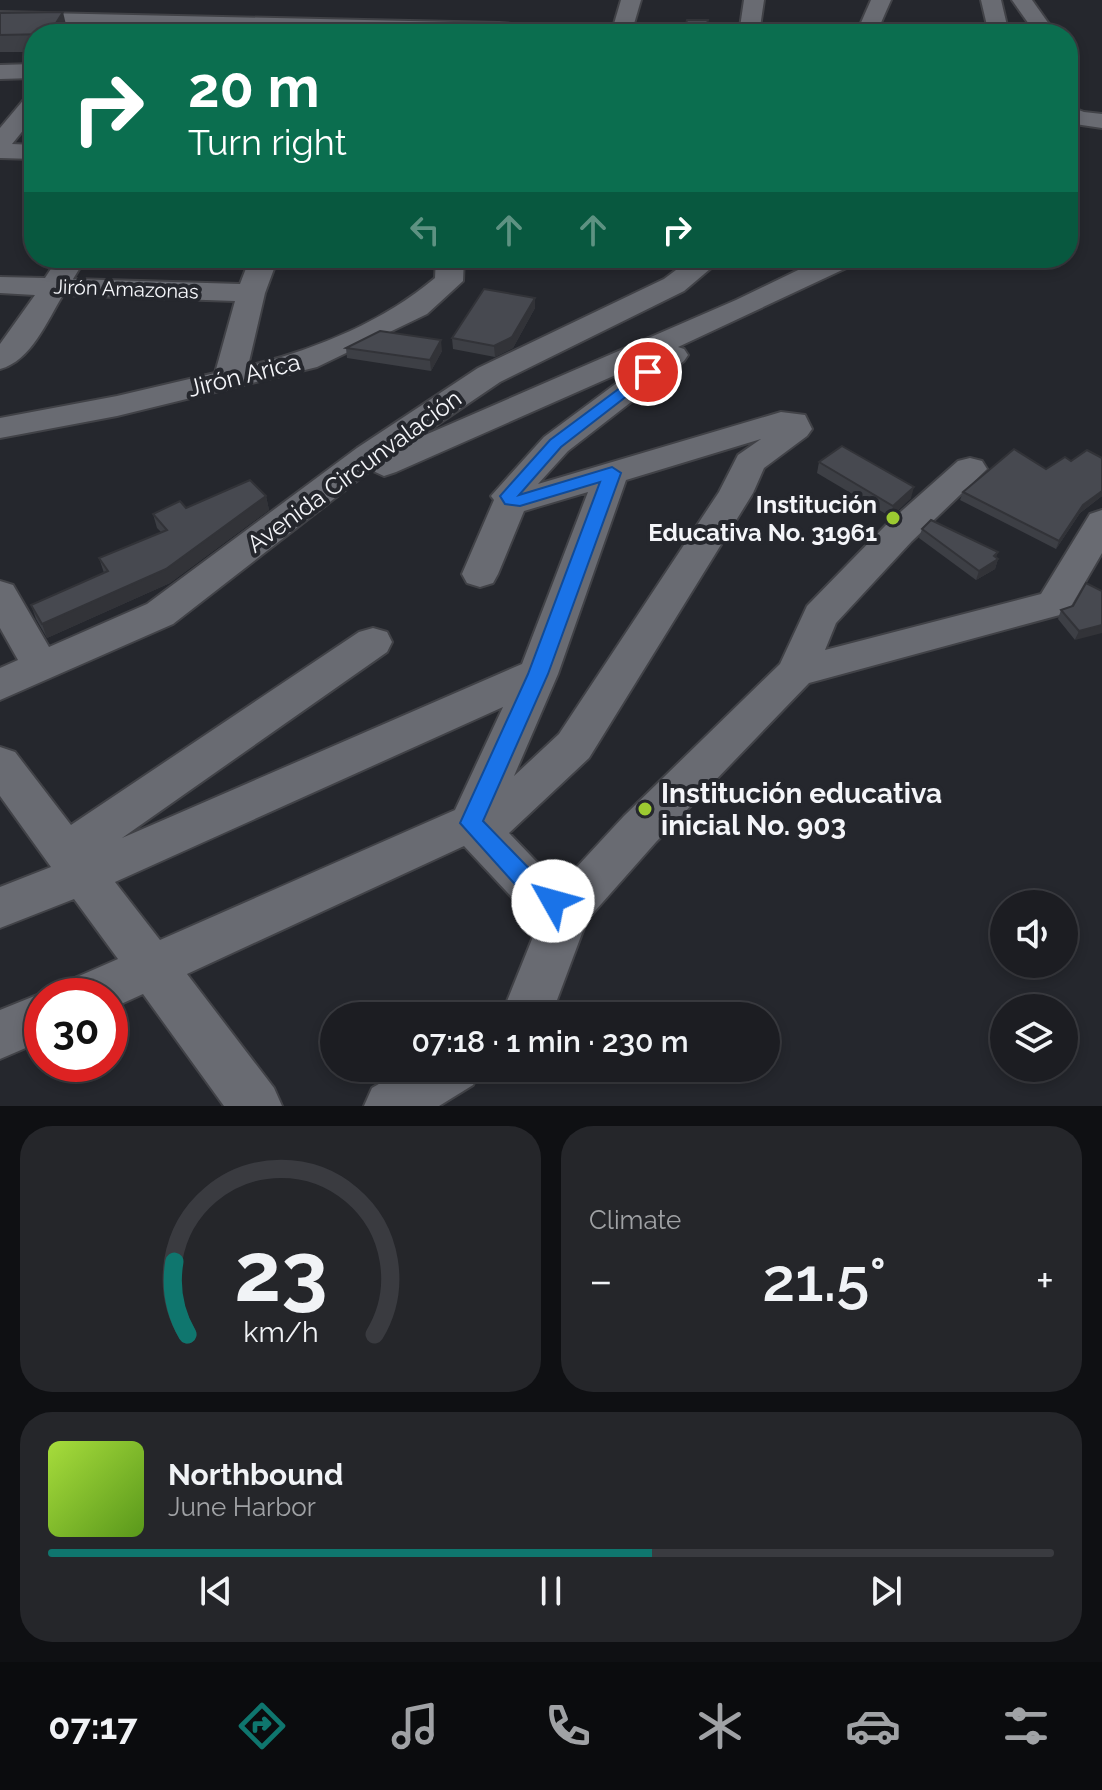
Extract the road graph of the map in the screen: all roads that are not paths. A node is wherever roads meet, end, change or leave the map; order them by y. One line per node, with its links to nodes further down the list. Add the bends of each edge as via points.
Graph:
1 (106, 0): 10 (street)
2 (220, 0): 11 (street)
3 (631, 0): 12 (street)
4 (754, 0): 13 (street)
5 (881, 0): 14 (street)
6 (991, 0): 15 (street)
7 (1022, 0): 16 (street)
8 (5, 12): 9 (street)
9 (70, 24)
10 (88, 24)
11 (203, 24)
12 (624, 24)
13 (750, 24)
14 (870, 24)
15 (997, 24)
16 (1039, 24)
17 (24, 71): 18 (street)
18 (0, 72)
19 (24, 114): 22 (street)
20 (1078, 119): 21 (street)
21 (1102, 121)
22 (0, 143)
23 (0, 151): 24 (street)
24 (24, 152)
25 (66, 268): 31 (street)
26 (260, 268): 32 (street)
27 (450, 268): 35 (street, Jirón Arica, via 449,281 417,308 306,361)
28 (696, 268): 39 (street, Avenida Circunvalación, via 674,285 489,375)
29 (824, 268): 33 (street)
30 (0, 285): 31 (street, Jirón Amazonas)
31 (56, 287): 32 (street, Jirón Amazonas); 34 (street, via 20,341)
32 (251, 293): 35 (street)
33 (722, 317): 39 (street); 40 (street, via 709,332 556,444 508,496)
34 (0, 360)
35 (229, 379): 36 (street, Jirón Arica)
36 (0, 428)
37 (970, 469): 46 (street, via 820,616)
38 (612, 473): 40 (street); 47 (street); 50 (street, via 781,422 794,422 796,429 750,462 736,493 574,746)
39 (316, 495): 45 (street, Avenida Circunvalación, via 160,614)
40 (511, 500): 42 (street)
41 (1102, 522): 46 (street, via 1054,604)
42 (480, 574)
43 (0, 594): 45 (street)
44 (373, 642): 51 (street)
45 (41, 667): 48 (street, Avenida Circunvalación)
46 (796, 672): 53 (street)
47 (538, 674): 50 (street); 51 (street)
48 (0, 685)
49 (6, 783): 51 (street)
50 (475, 828): 53 (street, via 537,893); 54 (street)
51 (75, 863): 52 (street); 54 (street)
52 (0, 908)
53 (568, 908): 56 (street)
54 (152, 967): 55 (street); 60 (street)
55 (127, 978)
56 (531, 1002)
57 (24, 1024): 58 (street)
58 (0, 1035)
59 (431, 1082): 61 (street)
60 (256, 1106)
61 (390, 1106)

